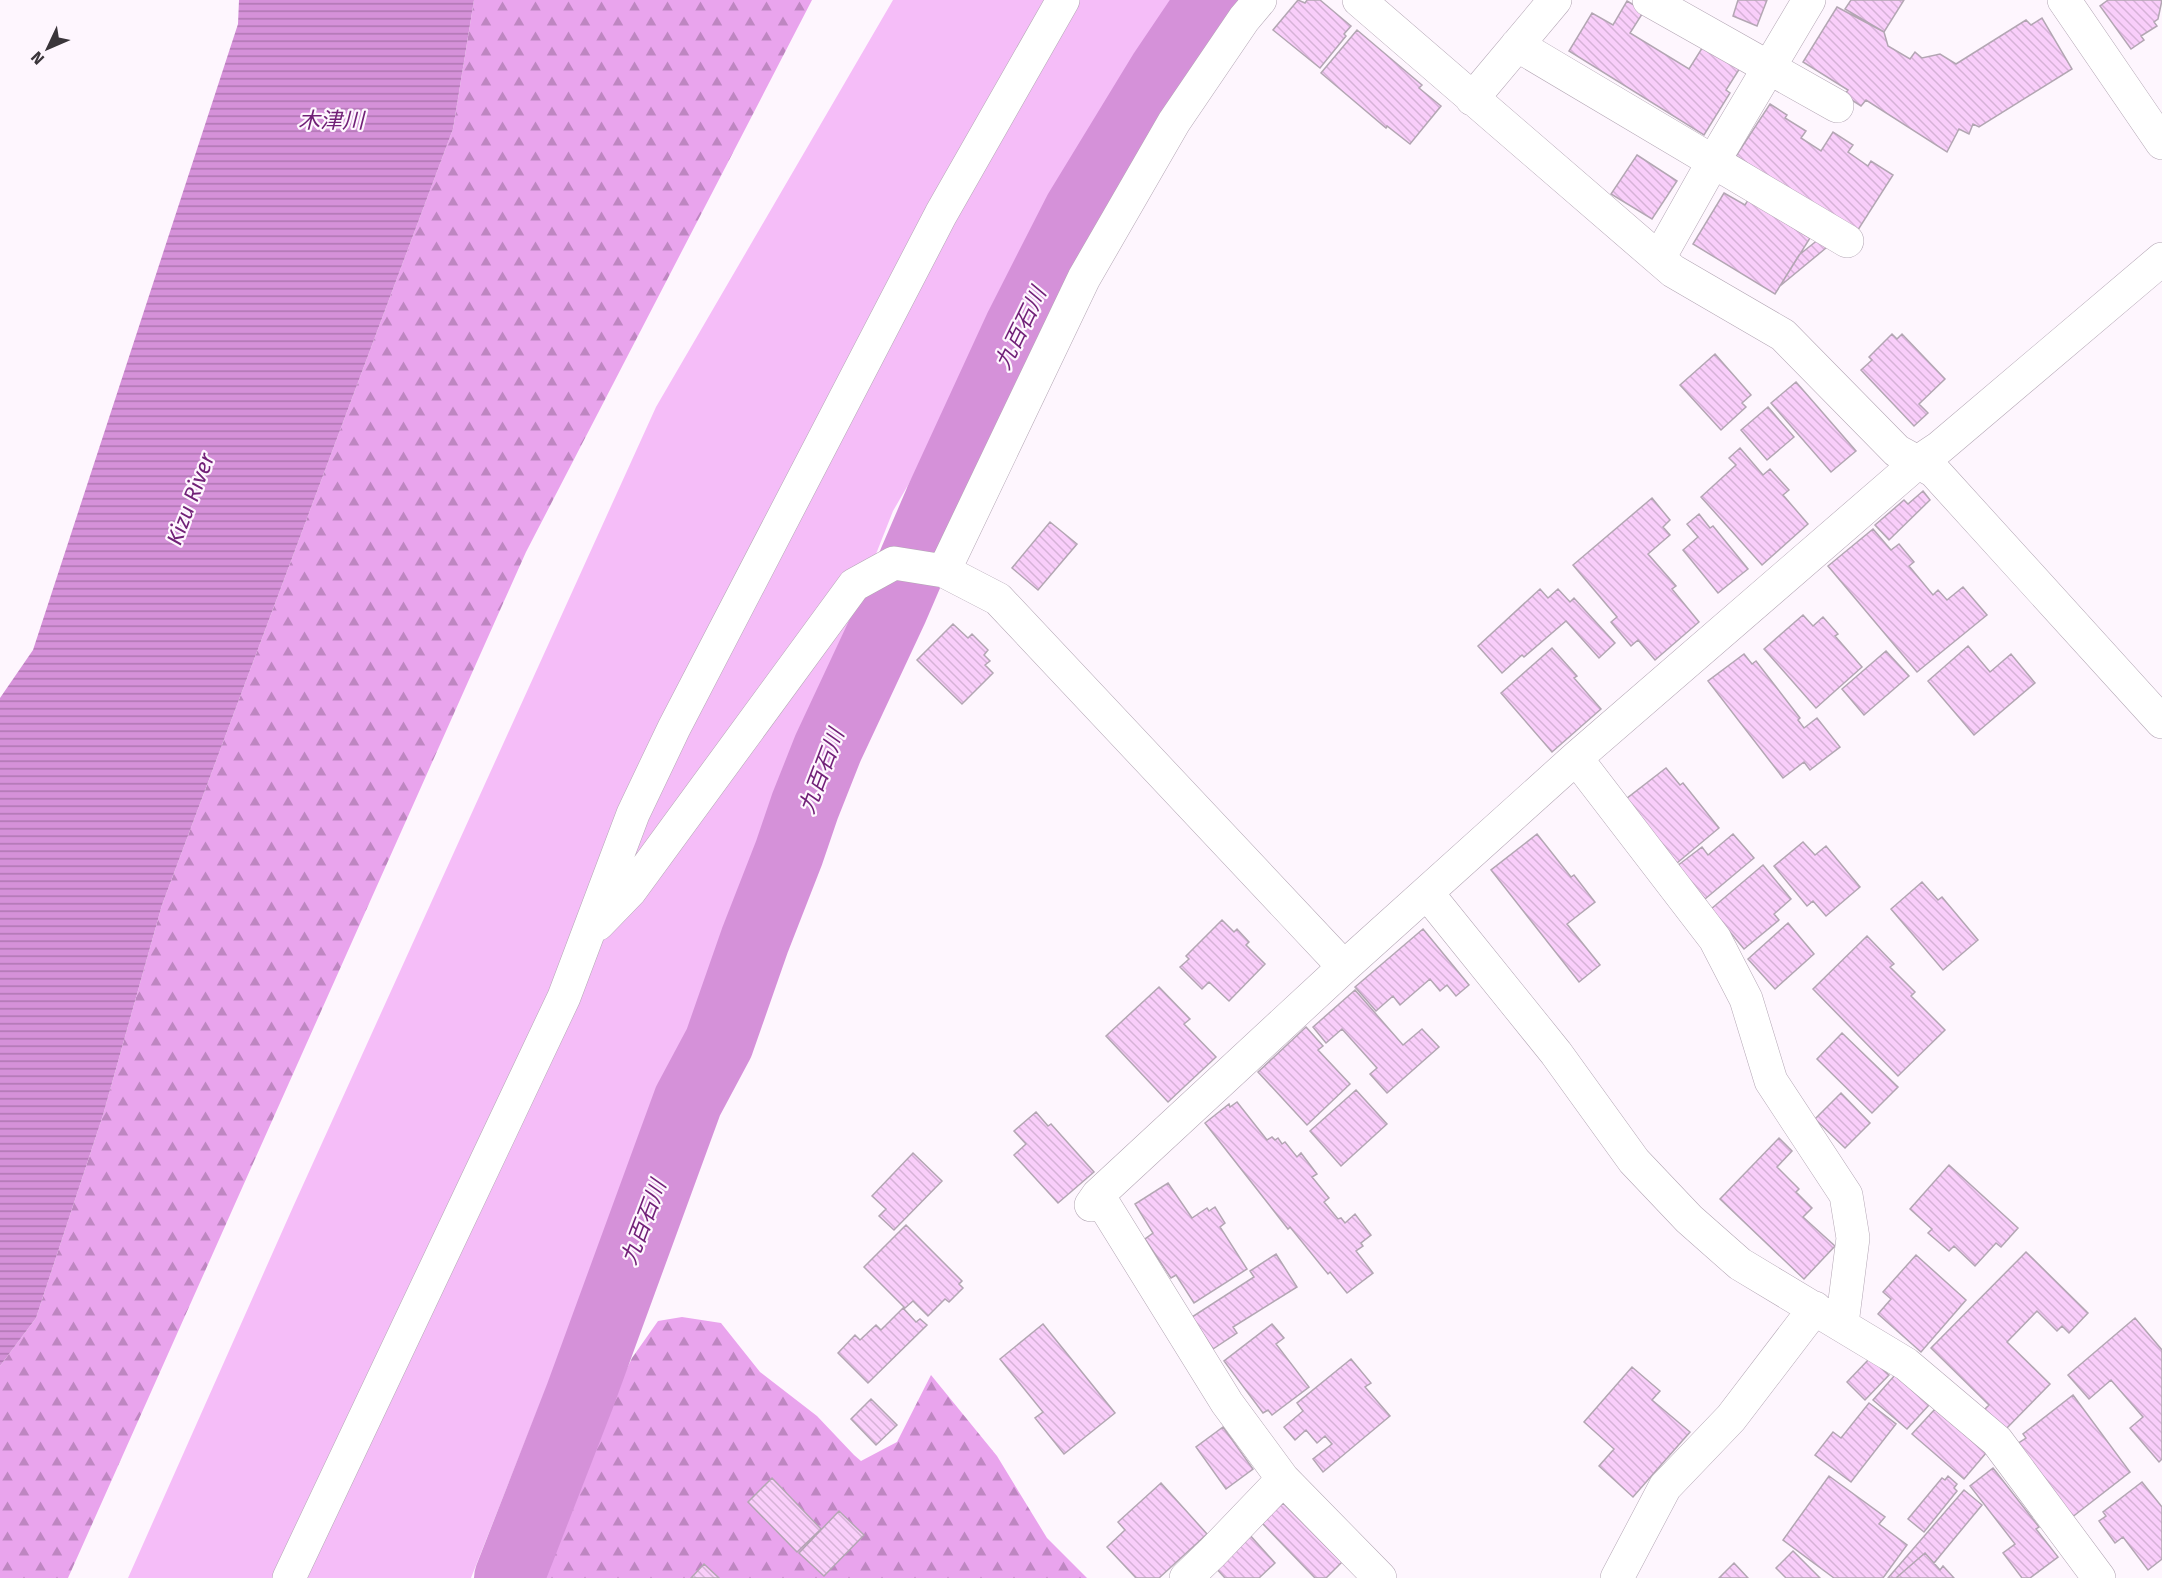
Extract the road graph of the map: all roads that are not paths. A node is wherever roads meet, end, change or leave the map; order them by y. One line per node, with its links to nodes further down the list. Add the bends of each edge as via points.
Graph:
1 (1063, 0): 22 (street, via 941,214 674,728 633,814)
2 (1260, 0): 18 (street, via 1174,122 1084,278)
3 (1359, 0): 10 (street)
4 (1555, 0): 8 (street)
5 (1649, 0): 9 (street)
6 (1809, 0): 9 (street)
7 (2064, 0): 12 (street)
8 (1517, 45): 10 (street); 13 (street)
9 (1769, 68): 11 (street); 13 (street)
10 (1472, 99): 15 (street)
11 (1837, 106)
12 (2162, 143)
13 (1713, 162): 14 (street); 15 (street)
14 (1847, 241)
15 (1659, 258): 17 (street, via 1673,271 1783,335 1897,451)
16 (2162, 259): 17 (street)
17 (1918, 462): 19 (street, via 1934,471); 20 (street)
18 (944, 571): 22 (street, via 894,563 854,585 630,891); 23 (street, via 998,599)
19 (2162, 722)
20 (1576, 758): 21 (street); 24 (street, via 1715,939 1746,999 1771,1080 1846,1194 1853,1238)
21 (1427, 893): 23 (street); 24 (street, via 1556,1053 1634,1161 1689,1219 1740,1264)
22 (590, 932): 26 (street, via 564,997)
23 (1344, 967): 25 (street, via 1095,1200 1227,1403)
24 (1829, 1316): 29 (street, via 1665,1487); 30 (street, via 1906,1364 1997,1441)
25 (1284, 1479): 27 (street); 28 (street)
26 (289, 1578)
27 (1186, 1578)
28 (1380, 1578)
29 (1617, 1578)
30 (2099, 1578)

